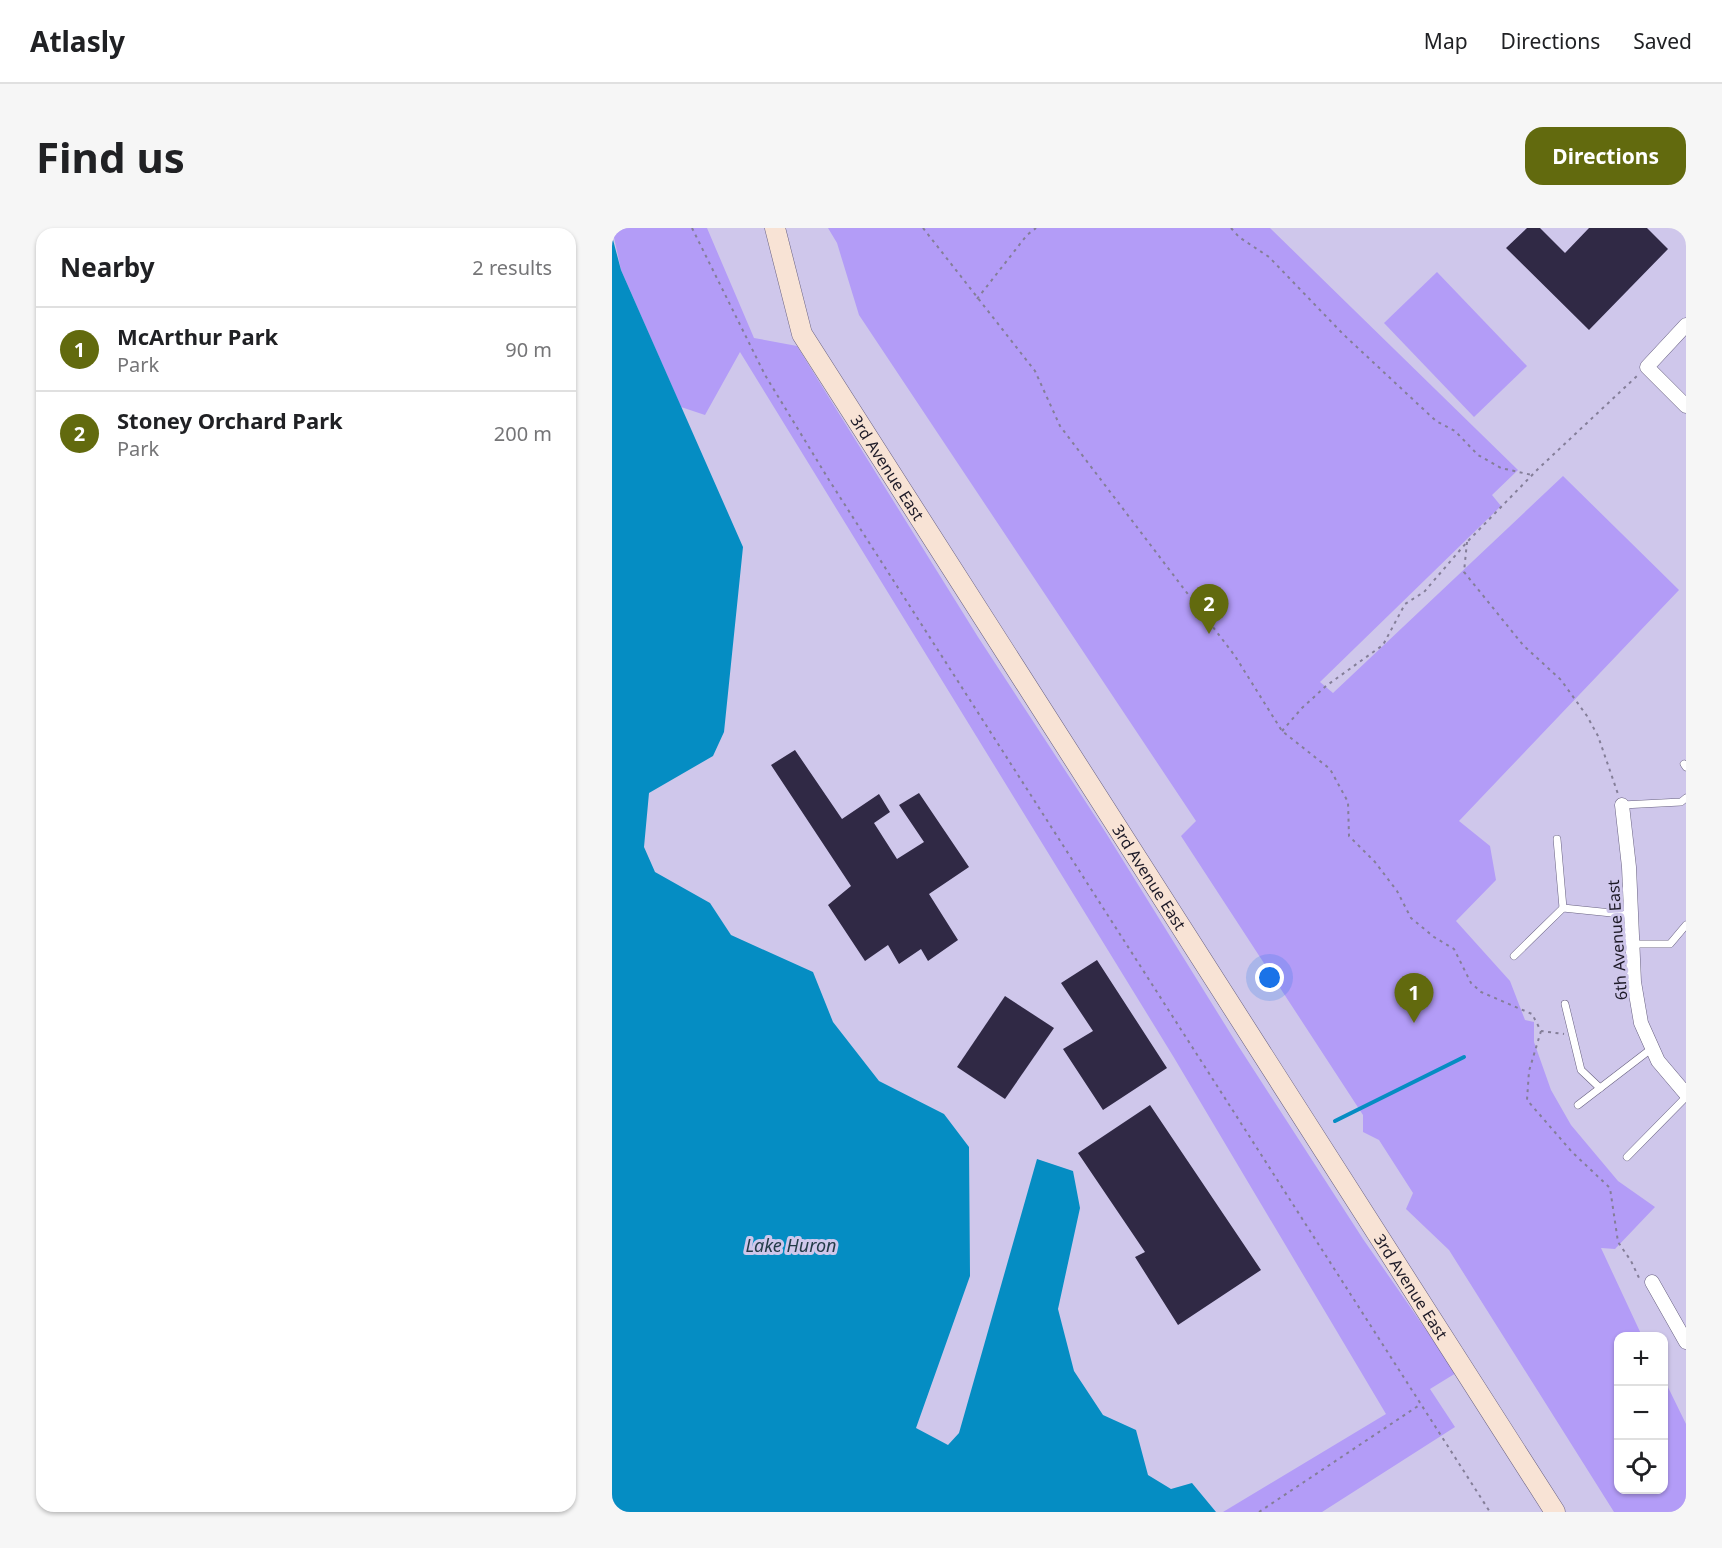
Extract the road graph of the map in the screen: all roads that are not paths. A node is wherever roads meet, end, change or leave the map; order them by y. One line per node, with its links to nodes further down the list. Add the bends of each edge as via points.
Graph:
1 (775, 228): 20 (main road, 3rd Avenue East, via 802,334)
2 (1686, 325): 3 (street, via 1647,367)
3 (1686, 406)
4 (1686, 798): 5 (lane, via 1681,802)
5 (1622, 805): 8 (street, 6th Avenue East)
6 (1557, 839): 7 (lane)
7 (1563, 908): 8 (lane); 11 (lane)
8 (1631, 915): 10 (street, 6th Avenue East)
9 (1686, 925): 10 (lane, via 1670,944)
10 (1632, 944): 13 (street, 6th Avenue East, via 1641,1023)
11 (1514, 956)
12 (1565, 1004): 14 (lane, via 1581,1070)
13 (1651, 1049): 14 (lane); 15 (street, 6th Avenue East)
14 (1600, 1088): 16 (lane)
15 (1686, 1095): 17 (lane)
16 (1578, 1105)
17 (1627, 1157)
18 (1652, 1282): 19 (street)
19 (1686, 1342)
20 (1555, 1512)

